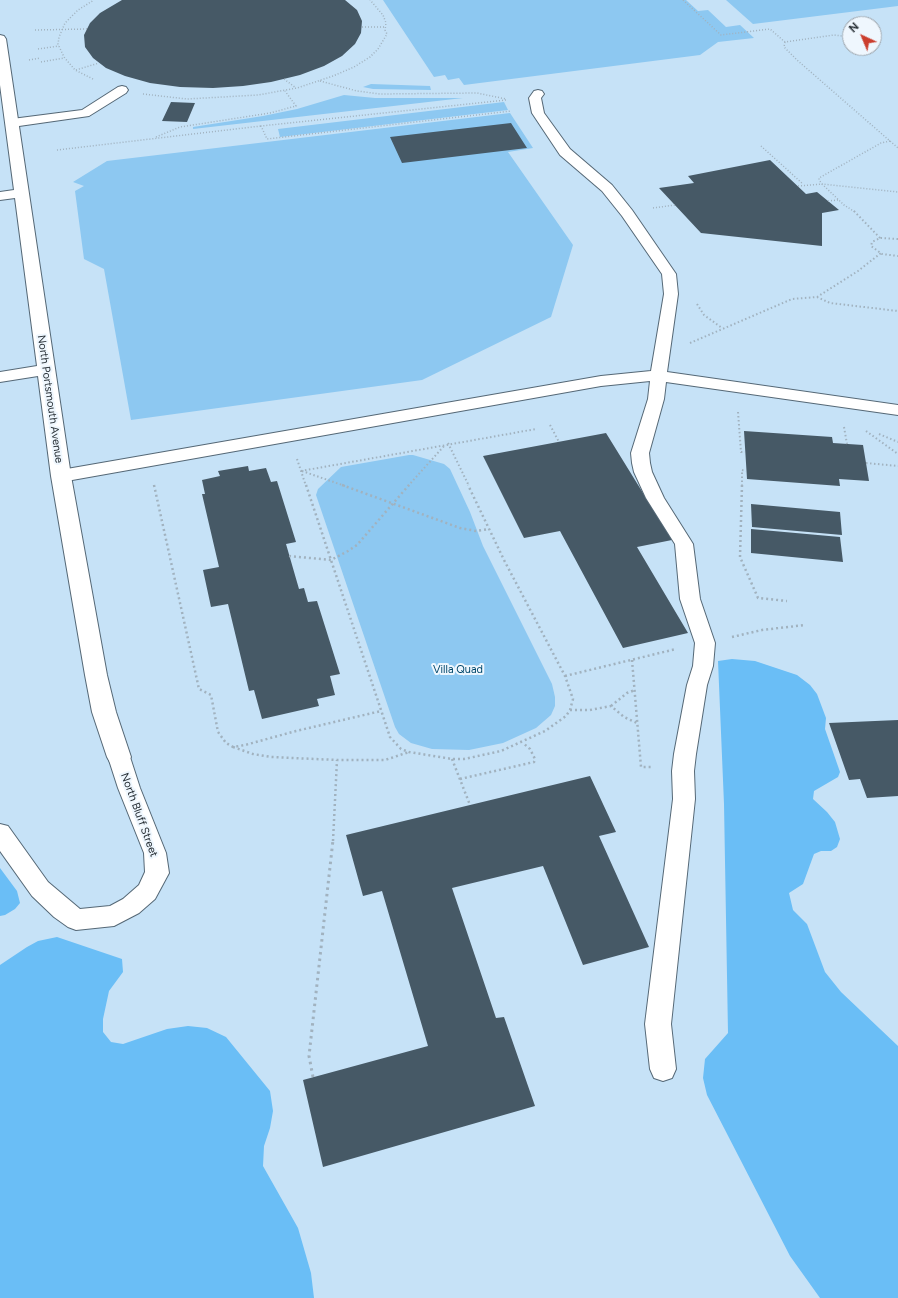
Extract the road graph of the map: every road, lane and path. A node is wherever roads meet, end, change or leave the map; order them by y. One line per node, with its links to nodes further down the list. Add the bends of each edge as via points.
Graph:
1 (370, 0): 4 (path, via 383,15)
2 (683, 0): 9 (path, via 721,35 770,29)
3 (362, 27): 4 (path)
4 (386, 27): 18 (path, via 388,34 370,57 354,67)
5 (35, 30): 6 (path)
6 (87, 30)
7 (842, 36): 9 (path, via 834,35)
8 (0, 39): 15 (street, North Portsmouth Avenue)
9 (785, 42): 29 (path, via 784,47 796,60)
10 (59, 46): 11 (path)
11 (38, 49)
12 (64, 58): 13 (path)
13 (41, 62)
14 (99, 63): 16 (path)
15 (2, 66): 26 (street, North Portsmouth Avenue)
16 (75, 70)
17 (284, 79): 19 (path)
18 (319, 81): 19 (path); 23 (path, via 356,91 380,94 477,93 518,101)
19 (297, 88): 21 (path)
20 (122, 90): 26 (lane, via 85,113)
21 (285, 91): 22 (path); 28 (path, via 296,106 180,127)
22 (246, 96)
23 (537, 97): 51 (lane, via 538,113 565,152 607,188 669,274 671,294)
24 (506, 100): 27 (path)
25 (514, 111): 27 (path, via 267,139)
26 (12, 123): 37 (street, North Portsmouth Avenue)
27 (261, 126): 28 (path)
28 (152, 139): 32 (path)
29 (890, 141): 31 (path); 33 (path, via 881,142 819,178)
30 (760, 146): 34 (path)
31 (898, 148)
32 (57, 150)
33 (822, 184): 34 (path); 36 (path); 39 (path)
34 (804, 185): 35 (path)
35 (798, 186)
36 (898, 192)
37 (21, 193): 38 (street); 50 (street, North Portsmouth Avenue)
38 (0, 196)
39 (838, 200): 40 (path); 41 (path, via 853,210)
40 (828, 201)
41 (880, 238): 42 (path); 43 (path, via 872,242 871,246)
42 (898, 239)
43 (880, 253): 44 (path); 45 (path, via 858,271)
44 (898, 256)
45 (817, 296): 47 (path, via 830,303); 48 (path, via 792,299)
46 (693, 298): 48 (path, via 704,316)
47 (898, 311)
48 (722, 328): 49 (path)
49 (702, 338)
50 (46, 370): 52 (street); 70 (street, North Portsmouth Avenue)
51 (659, 376): 53 (lane); 59 (lane, via 601,382); 97 (lane, via 656,399 640,453 641,463 655,498 684,544 690,600 705,643 703,666 685,754 684,799 658,1024)
52 (0, 377)
53 (736, 386): 54 (lane); 64 (path, via 741,452)
54 (898, 410)
55 (550, 425): 60 (path)
56 (536, 429): 62 (path)
57 (872, 430): 65 (path, via 864,429)
58 (879, 433): 61 (path)
59 (289, 436): 68 (path); 70 (lane)
60 (559, 442)
61 (898, 442)
62 (449, 444): 63 (path); 73 (path)
63 (444, 446): 68 (path); 72 (path)
64 (745, 452)
65 (898, 454)
66 (866, 463): 67 (path)
67 (898, 466)
68 (301, 471): 72 (path); 75 (path)
69 (746, 471): 76 (path, via 742,470 740,557 758,598)
70 (61, 476): 90 (street, North Portsmouth Avenue, via 96,675 104,712)
71 (154, 484): 88 (path, via 199,689 211,696 218,732 226,743)
72 (392, 504): 73 (path, via 466,529); 75 (path, via 356,545)
73 (489, 529): 81 (path)
74 (289, 556): 75 (path)
75 (331, 560): 85 (path)
76 (787, 601)
77 (805, 625): 78 (path, via 762,630)
78 (732, 637)
79 (680, 648): 80 (path)
80 (632, 660): 81 (path); 82 (path)
81 (565, 676): 84 (path, via 573,699)
82 (635, 690): 83 (path); 86 (path)
83 (611, 706): 84 (path); 86 (path, via 624,717)
84 (570, 710): 87 (path, via 545,732)
85 (381, 711): 88 (path); 89 (path, via 390,737 401,749)
86 (637, 723): 93 (path)
87 (523, 743): 91 (path, via 479,757); 94 (path, via 530,749 534,762)
88 (233, 747): 92 (path, via 271,757)
89 (409, 752): 91 (path); 92 (path, via 385,760)
90 (119, 756): 96 (lane, North Bluff Street, via 155,853 157,873 147,892 131,906 114,916 76,920 40,889)
91 (452, 759): 94 (path)
92 (337, 760): 98 (path, via 335,823 309,1056)
93 (641, 767)
94 (460, 779): 95 (path)
95 (470, 806)
96 (0, 833)
97 (663, 1069)
98 (313, 1077)

